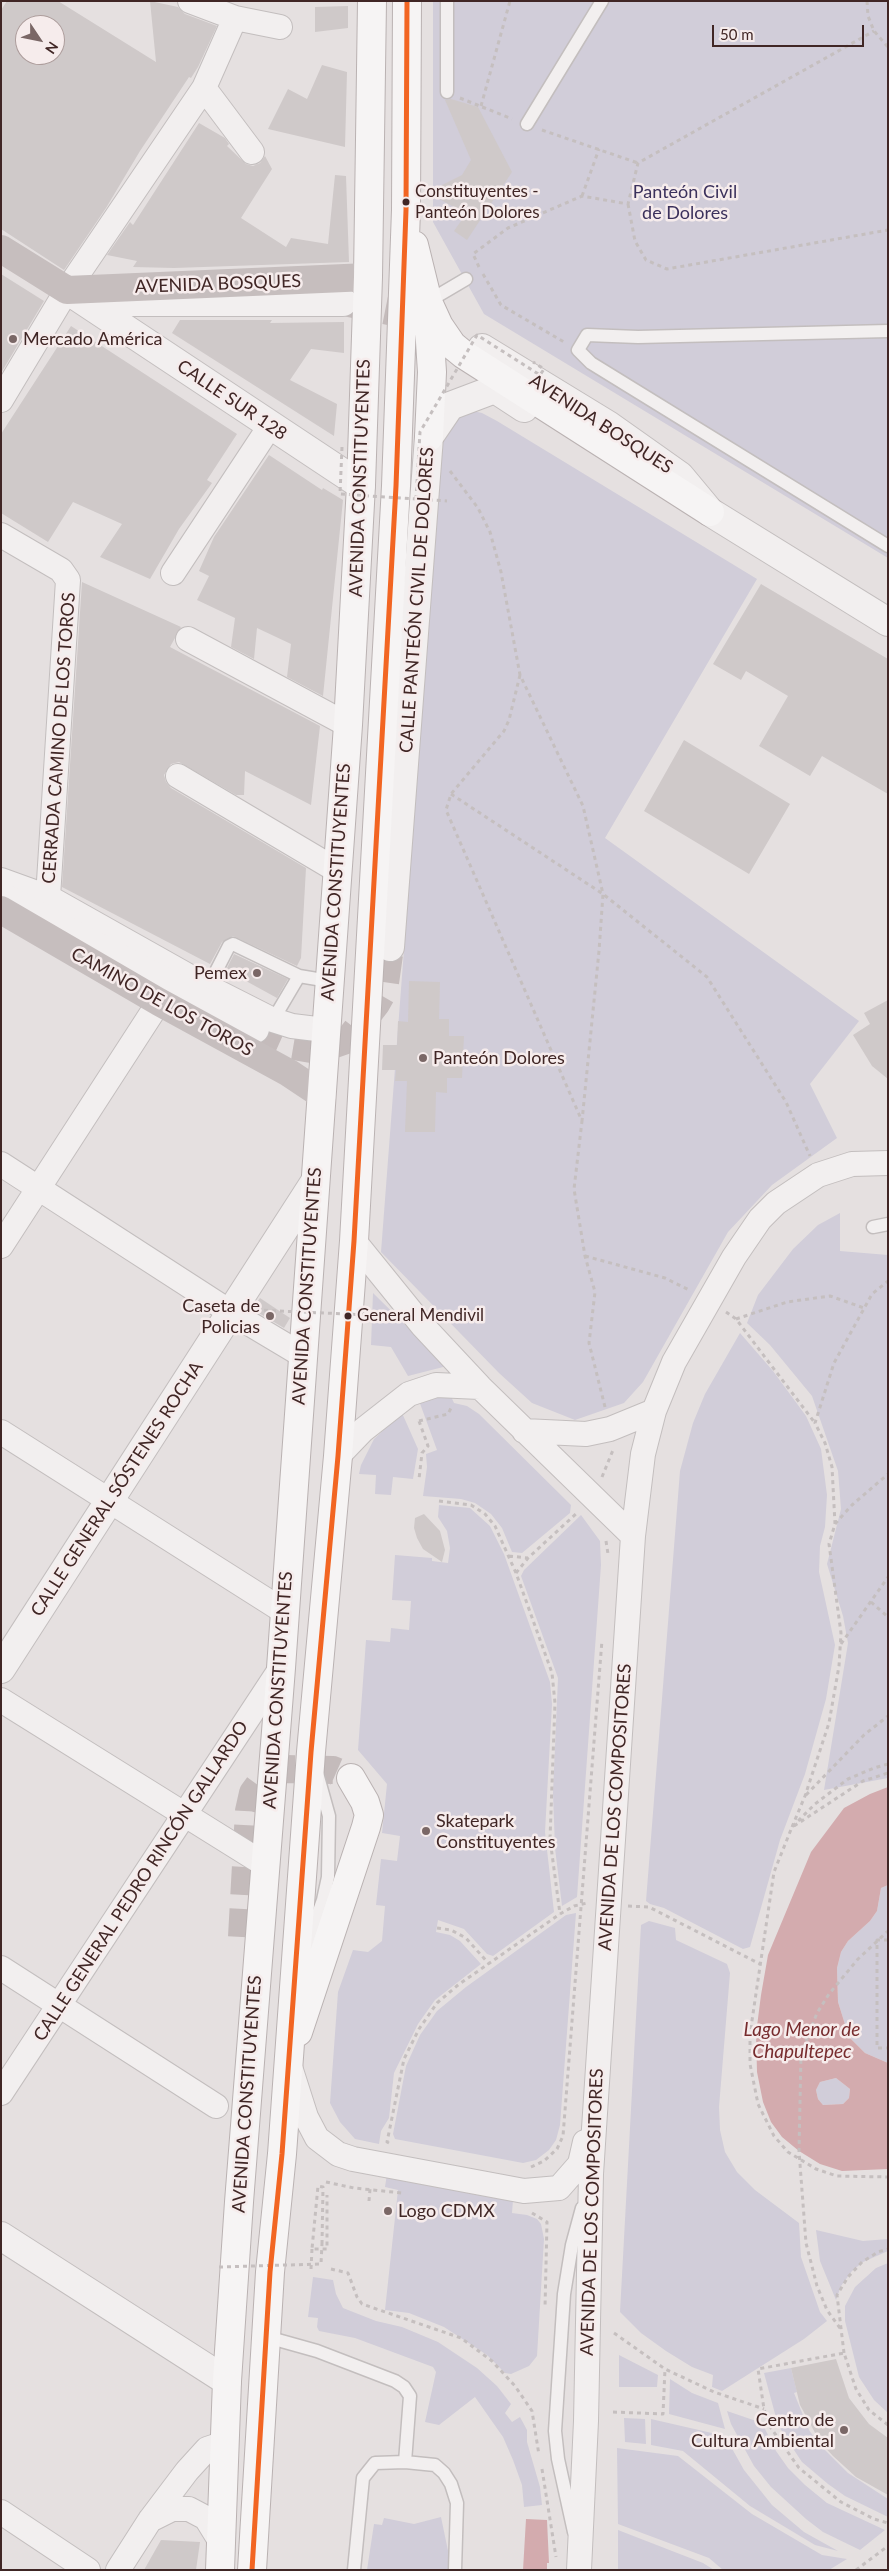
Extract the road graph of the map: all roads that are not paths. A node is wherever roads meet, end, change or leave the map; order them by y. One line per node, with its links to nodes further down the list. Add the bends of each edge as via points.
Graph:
1 (190, 1): 6 (street)
2 (372, 1): 13 (highway, AVENIDA CONSTITUYENTES)
3 (407, 1): 17 (highway, via 406,210)
4 (447, 1): 9 (lane)
5 (602, 1): 10 (lane)
6 (235, 18): 7 (street); 8 (street)
7 (280, 27)
8 (204, 88): 11 (street); 15 (street)
9 (446, 92)
10 (526, 124)
11 (252, 152)
12 (1, 249): 15 (main road, CALLE SUR 128)
13 (368, 278): 15 (main road, AVENIDA BOSQUES); 26 (highway, AVENIDA CONSTITUYENTES)
14 (466, 279): 17 (lane)
15 (78, 296): 16 (street); 22 (street); 24 (street, CALLE SUR 128)
16 (343, 302)
17 (415, 306): 20 (highway); 23 (highway, AVENIDA CONSTITUYENTES); 27 (highway, via 439,326 463,354)
18 (888, 331): 29 (lane, via 638,337 586,335 578,350 591,364)
19 (482, 348): 27 (street, AVENIDA BOSQUES, via 608,425 680,476)
20 (432, 372): 21 (highway, via 460,369); 23 (highway, via 411,394); 25 (highway)
21 (495, 389): 25 (street, CALLE PANTEÓN CIVIL DE DOLORES, via 450,406); 27 (street, via 631,477 671,498)
22 (1, 400)
23 (399, 413): 54 (highway, AVENIDA CONSTITUYENTES)
24 (270, 426): 26 (street, CALLE SUR 128); 30 (street)
25 (429, 437): 40 (street, CALLE PANTEÓN CIVIL DE DOLORES)
26 (361, 486): 33 (highway, AVENIDA CONSTITUYENTES)
27 (710, 512): 31 (street, AVENIDA BOSQUES)
28 (1, 535): 38 (street, CERRADA CAMINO DE LOS TOROS, via 61,570 68,580)
29 (888, 546)
30 (173, 574)
31 (888, 622)
32 (188, 639): 33 (street)
33 (348, 725): 35 (highway, AVENIDA CONSTITUYENTES)
34 (178, 776): 35 (street)
35 (338, 871): 42 (highway, AVENIDA CONSTITUYENTES)
36 (1, 880): 38 (street)
37 (1, 896): 45 (street, CAMINO DE LOS TOROS)
38 (48, 897): 43 (street)
39 (1, 910): 44 (main road, CAMINO DE LOS TOROS)
40 (390, 947)
41 (298, 976): 42 (lane); 43 (lane, via 233,944); 45 (lane)
42 (328, 980): 46 (highway, AVENIDA CONSTITUYENTES)
43 (208, 986): 45 (street)
44 (160, 1002): 47 (main road, CAMINO DE LOS TOROS); 51 (street)
45 (264, 1024): 46 (street)
46 (325, 1030): 47 (highway, AVENIDA CONSTITUYENTES)
47 (322, 1095): 50 (highway, AVENIDA CONSTITUYENTES)
48 (888, 1163): 59 (street, AVENIDA DE LOS COMPOSITORES, via 852,1164 818,1175 776,1203 749,1234 674,1362)
49 (1, 1164): 51 (street)
50 (314, 1183): 56 (street, CALLE GENERAL SÓSTENES ROCHA); 57 (highway, AVENIDA CONSTITUYENTES)
51 (38, 1188): 55 (street); 56 (street)
52 (888, 1224): 53 (lane)
53 (873, 1227)
54 (354, 1241): 58 (street, via 422,1324); 62 (highway, AVENIDA CONSTITUYENTES)
55 (1, 1246)
56 (230, 1312): 57 (street); 63 (street, CALLE GENERAL SÓSTENES ROCHA)
57 (302, 1355): 65 (highway, AVENIDA CONSTITUYENTES)
58 (480, 1387): 60 (street); 62 (street, via 436,1385 409,1394 363,1430)
59 (654, 1411): 60 (street, via 610,1429 586,1434); 64 (street, AVENIDA DE LOS COMPOSITORES, via 643,1454)
60 (524, 1431): 64 (street)
61 (1, 1432): 63 (street)
62 (338, 1456): 75 (highway, AVENIDA CONSTITUYENTES)
63 (109, 1501): 65 (street); 67 (street, CALLE GENERAL SÓSTENES ROCHA)
64 (633, 1536): 76 (street, AVENIDA DE LOS COMPOSITORES)
65 (285, 1612): 66 (highway, AVENIDA CONSTITUYENTES)
66 (281, 1668): 70 (street, CALLE GENERAL PEDRO RINCÓN GALLARDO); 71 (highway, AVENIDA CONSTITUYENTES)
67 (1, 1669)
68 (1, 1700): 70 (street)
69 (351, 1778): 75 (highway, via 360,1789 369,1815 310,2002)
70 (185, 1816): 71 (street); 74 (street, CALLE GENERAL PEDRO RINCÓN GALLARDO)
71 (264, 1864): 79 (highway, AVENIDA CONSTITUYENTES)
72 (242, 1936): 79 (highway, via 228,2134 229,2161)
73 (1, 1968): 74 (street)
74 (59, 2005): 77 (street, CALLE GENERAL PEDRO RINCÓN GALLARDO); 78 (street)
75 (288, 2059): 76 (street, via 306,2117 322,2142 338,2154 524,2191 560,2188 580,2164); 81 (highway, AVENIDA CONSTITUYENTES)
76 (596, 2091): 88 (street, AVENIDA DE LOS COMPOSITORES, via 586,2420)
77 (1, 2094)
78 (216, 2106)
79 (239, 2202): 82 (highway, AVENIDA CONSTITUYENTES)
80 (1, 2236): 82 (street)
81 (267, 2337): 84 (lane, via 317,2351 404,2387 410,2396); 91 (highway, AVENIDA CONSTITUYENTES)
82 (227, 2382): 83 (highway, AVENIDA CONSTITUYENTES)
83 (225, 2443): 86 (street, via 207,2449); 87 (highway, AVENIDA CONSTITUYENTES)
84 (405, 2462): 92 (lane, via 375,2463 363,2478); 93 (lane, via 435,2466 451,2484 457,2503)
85 (1, 2512): 89 (street)
86 (150, 2520): 87 (street, via 172,2509 188,2509 206,2518); 90 (street)
87 (221, 2557)
88 (572, 2562)
89 (88, 2570)
90 (118, 2570)
91 (252, 2570)
92 (354, 2570)
93 (455, 2570)

